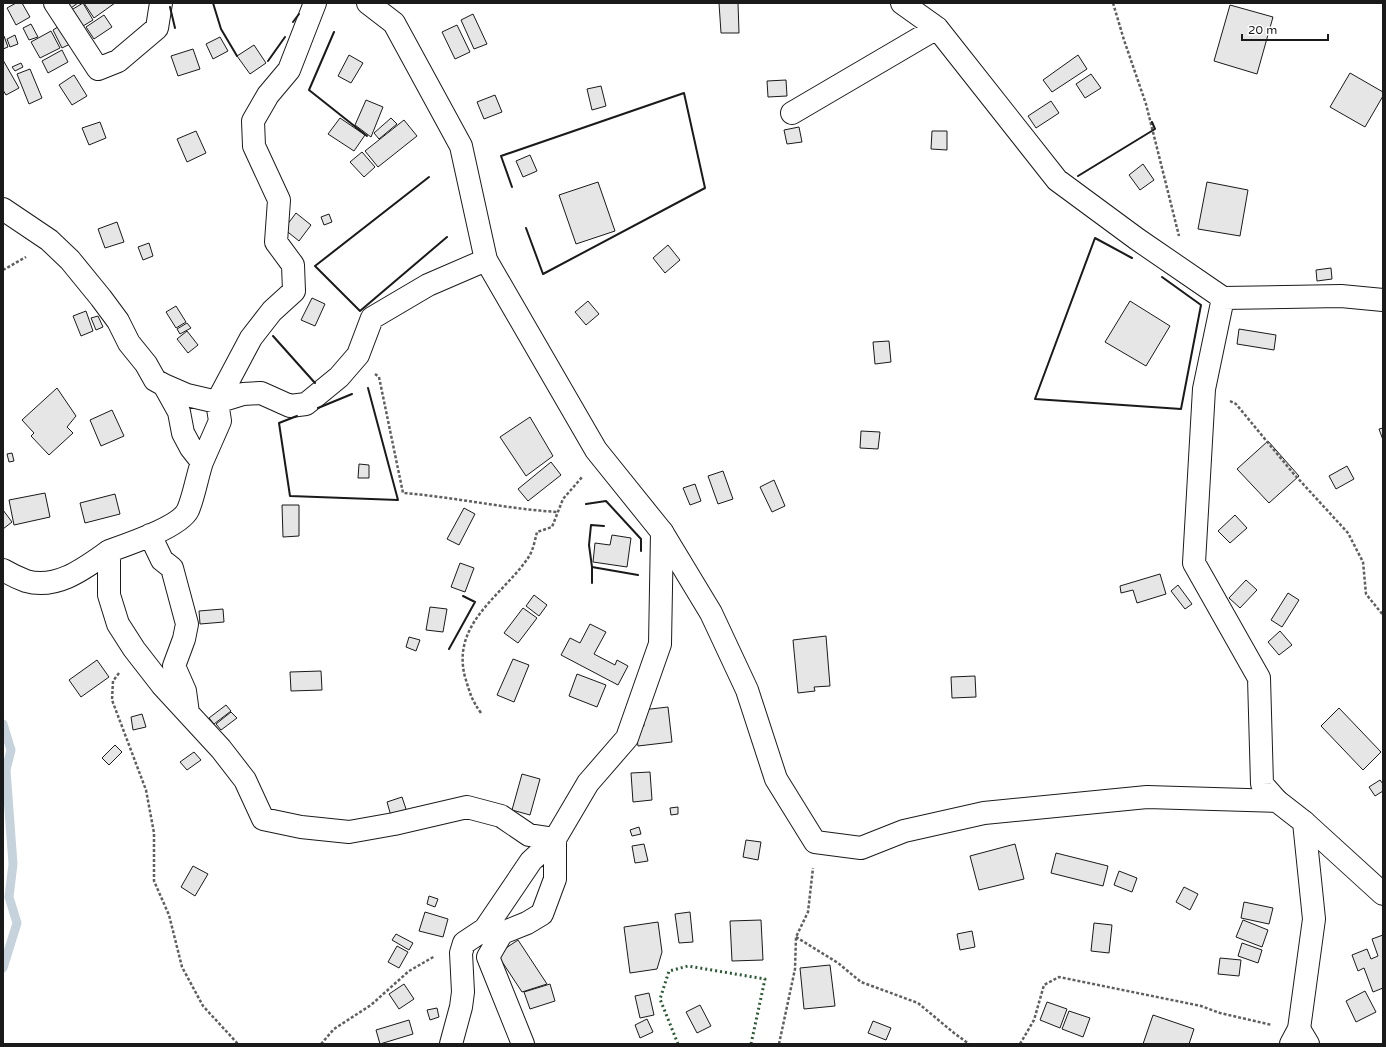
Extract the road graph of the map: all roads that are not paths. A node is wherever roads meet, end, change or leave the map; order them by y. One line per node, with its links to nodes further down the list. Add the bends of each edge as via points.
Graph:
1 (55, 3): 2 (street, via 98,69 118,60 157,28)
2 (161, 3)
3 (315, 3): 13 (street, via 289,70 268,95 253,121 254,146 279,200 276,242 293,265 294,291 272,311 251,338)
4 (368, 3): 9 (street, via 394,23 461,146)
5 (902, 3): 6 (street)
6 (937, 28): 7 (street); 10 (street, via 1057,180)
7 (792, 113)
8 (3, 209): 12 (street, via 49,240 70,260 118,321 129,343 155,380)
9 (486, 260): 13 (street, via 428,285 372,318 358,355 339,377 306,404 290,406 261,393 243,394); 15 (street, via 596,450)
10 (1223, 298): 11 (street, via 1341,296); 20 (street, via 1204,389 1194,564 1259,678 1262,784)
11 (1383, 300)
12 (164, 385): 13 (street, via 188,396); 14 (street, via 179,412 183,433)
13 (217, 402): 14 (street, via 220,421)
14 (202, 462): 16 (street, via 188,511 179,520)
15 (662, 532): 20 (street, via 711,613 747,690 776,779 815,842 861,848 904,831 984,813 1146,797); 22 (street, via 660,644 628,738 588,783)
16 (150, 535): 17 (street); 19 (street, via 162,560 172,568 186,618 184,639 174,666 185,691)
17 (109, 551): 18 (street, via 80,571 52,582 27,581); 19 (street, via 109,595 118,624 134,649)
18 (3, 570)
19 (188, 714): 22 (street, via 221,749 245,780 263,819 301,827 349,832 467,807 501,816 529,835)
20 (1278, 801): 21 (street)
21 (1304, 822): 23 (street); 24 (street, via 1314,919)
22 (555, 839): 25 (street, via 530,861 485,929 464,944 461,953 463,992); 26 (street, via 555,879 542,914 502,933 488,957)
23 (1383, 894)
24 (1299, 1039)
25 (452, 1044)
26 (523, 1044)

